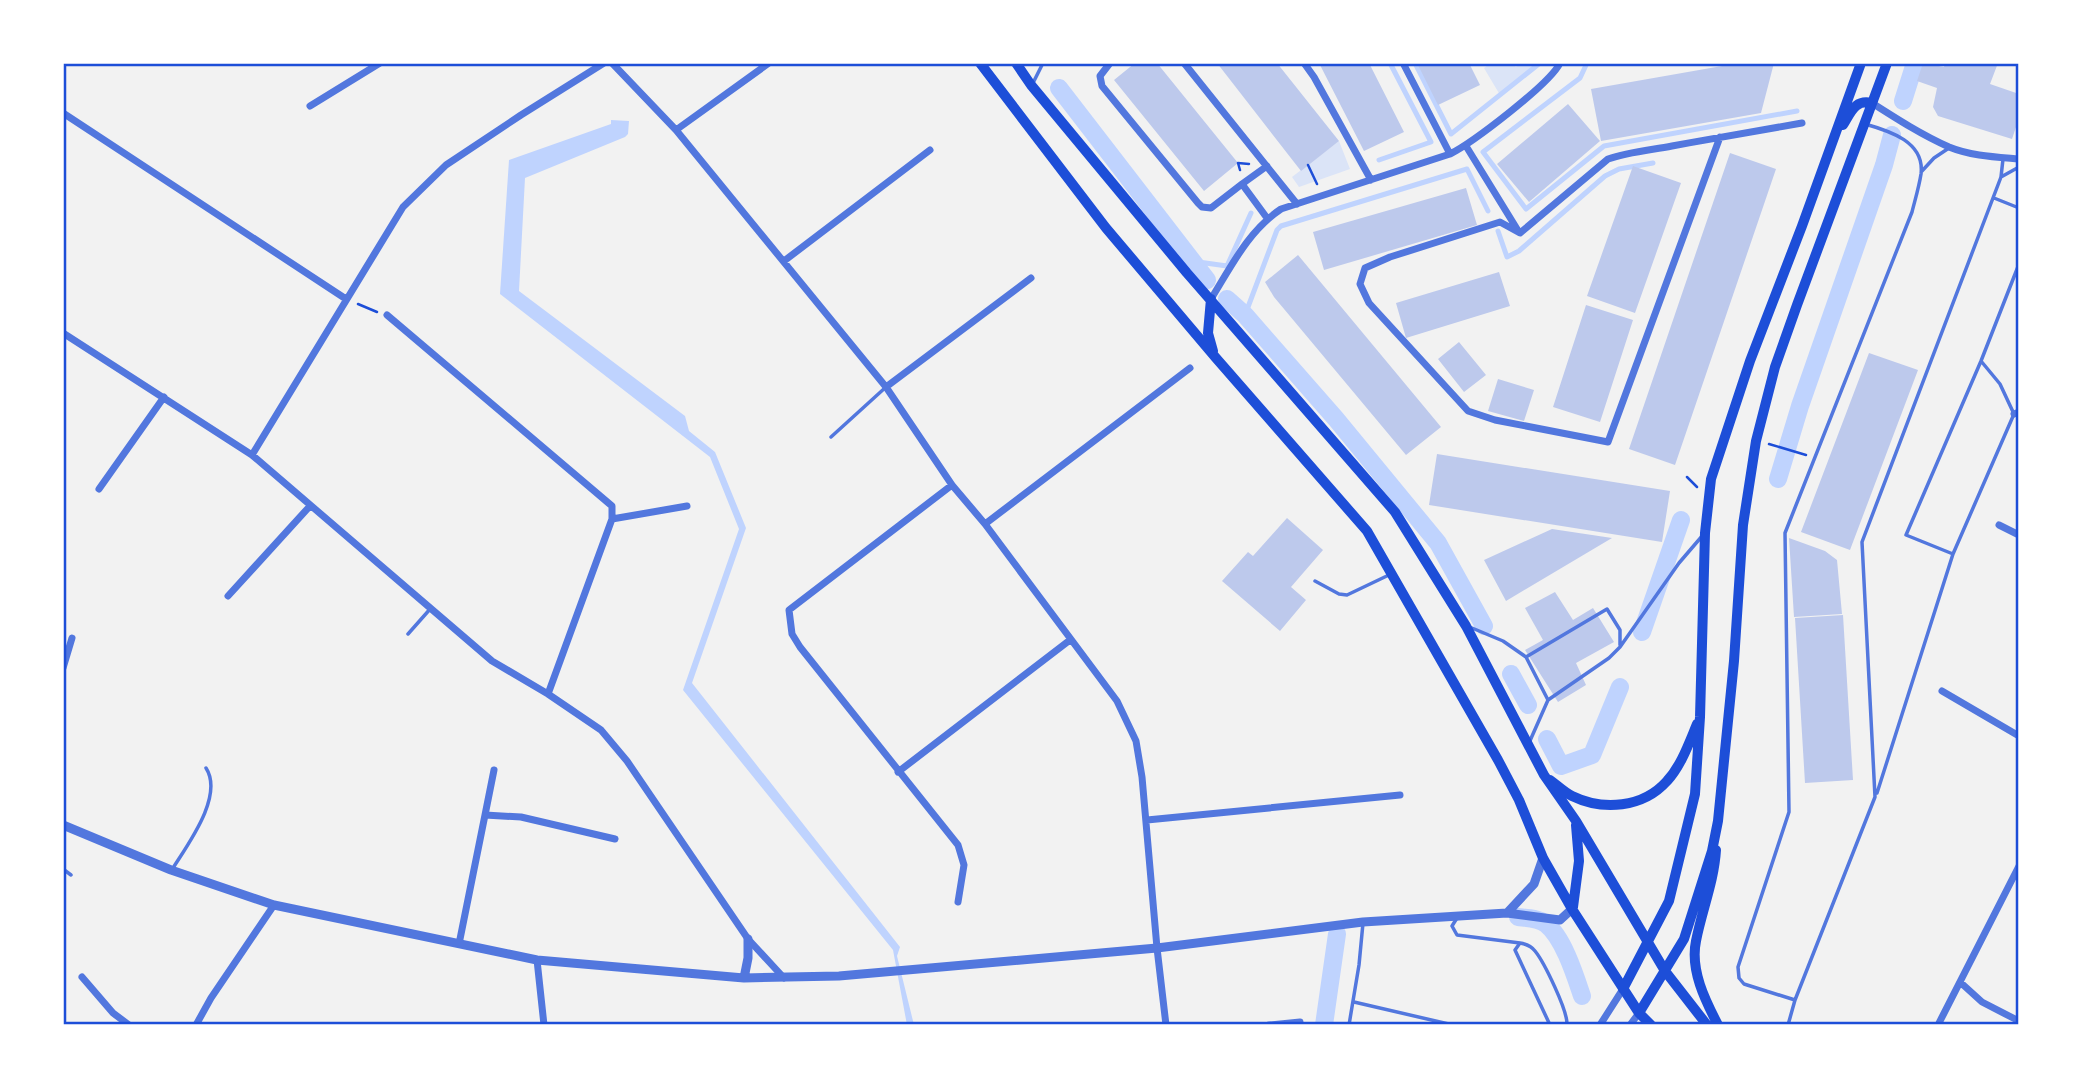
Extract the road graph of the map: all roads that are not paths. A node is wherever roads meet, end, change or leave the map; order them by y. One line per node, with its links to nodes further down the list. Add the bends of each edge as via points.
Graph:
1 (380, 63): 17 (street)
2 (604, 63): 44 (street, via 446,165 403,207)
3 (612, 63): 21 (street)
4 (769, 63): 21 (street)
5 (980, 63): 48 (main road, via 1106,228)
6 (1016, 63): 15 (main road)
7 (1043, 63): 15 (lane)
8 (1110, 63): 35 (street, via 1100,76 1102,86 1202,207 1212,208)
9 (1184, 63): 30 (street)
10 (1304, 63): 34 (street)
11 (1402, 63): 27 (street)
12 (1560, 63): 24 (street, via 1545,82)
13 (1861, 63): 23 (main road)
14 (1887, 63): 16 (main road)
15 (1031, 85): 45 (main road)
16 (1872, 103): 20 (main road); 23 (main road, via 1856,105); 25 (street)
17 (310, 106)
18 (63, 113): 44 (street)
19 (1802, 123): 22 (street)
20 (1866, 124): 32 (lane, via 1909,142 1917,151); 92 (main road, via 1775,367 1756,441 1743,524)
21 (676, 130): 41 (street)
22 (1720, 137): 40 (street, via 1608,159); 40 (street, via 1608,442 1468,411 1369,303 1360,284 1365,268 1390,257 1500,222)
23 (1833, 140): 63 (main road, via 1736,401 1711,480)
24 (1466, 146): 27 (street); 40 (street)
25 (1951, 147): 28 (street); 32 (lane)
26 (930, 150): 41 (street)
27 (1450, 154): 34 (street)
28 (2002, 157): 29 (street); 33 (lane)
29 (2019, 159)
30 (1267, 166): 35 (street); 37 (street)
31 (2019, 167): 33 (lane)
32 (1922, 171): 118 (lane, via 1912,212 1785,533 1788,811 1738,967 1744,984)
33 (2001, 177): 36 (lane)
34 (1371, 180): 37 (street)
35 (1242, 184): 39 (street)
36 (1994, 198): 38 (lane); 88 (lane, via 1862,542)
37 (1297, 204): 39 (street)
38 (2019, 208)
39 (1267, 218): 45 (street, via 1245,243)
40 (1518, 231)
41 (785, 261): 51 (street)
42 (2019, 264): 49 (lane)
43 (1031, 278): 51 (street)
44 (346, 299): 55 (street)
45 (1211, 299): 48 (main road, via 1208,333); 70 (main road, via 1395,512)
46 (387, 315): 60 (street, via 612,506)
47 (63, 333): 52 (street)
48 (1216, 358): 66 (main road, via 1367,530)
49 (1981, 361): 53 (lane); 65 (lane, via 1906,535)
50 (1190, 368): 61 (street)
51 (886, 387): 54 (lane); 56 (street)
52 (164, 397): 55 (street); 57 (street)
53 (2016, 413): 65 (lane)
54 (831, 437)
55 (252, 455): 58 (street)
56 (952, 485): 61 (street); 85 (street, via 789,610 792,634 800,647)
57 (99, 489)
58 (310, 506): 68 (street); 69 (street)
59 (687, 506): 60 (street)
60 (612, 519): 78 (street)
61 (985, 524): 73 (street)
62 (1999, 525): 64 (street)
63 (1704, 533): 74 (lane); 80 (main road)
64 (2019, 535)
65 (1953, 554): 88 (lane)
66 (1392, 573): 67 (lane, via 1347,595); 95 (main road, via 1498,760)
67 (1315, 581)
68 (228, 596)
69 (430, 608): 71 (lane); 78 (street, via 492,661)
70 (1466, 626): 75 (lane, via 1503,641); 82 (main road)
71 (408, 635)
72 (72, 638): 76 (street)
73 (1070, 640): 85 (street); 90 (street, via 1117,701 1136,741)
74 (1620, 647): 75 (lane, via 1620,630 1607,609); 79 (lane)
75 (1525, 657): 79 (lane)
76 (63, 667)
77 (1942, 691): 81 (street)
78 (548, 694): 106 (street, via 601,730 627,761)
79 (1548, 700): 82 (lane)
80 (1700, 717): 86 (main road, via 1667,781 1634,802 1610,806 1572,796); 109 (main road, via 1695,794 1669,901)
81 (2019, 736)
82 (1528, 745): 86 (main road)
83 (206, 768): 98 (lane, via 212,787 200,826)
84 (494, 770): 89 (street)
85 (898, 772): 100 (street, via 957,845 964,865)
86 (1544, 775): 91 (main road)
87 (1400, 795): 90 (street)
88 (1875, 797): 118 (lane)
89 (485, 815): 94 (street, via 521,817); 108 (street)
90 (1147, 820): 110 (street)
91 (1576, 821): 102 (main road, via 1579,861); 109 (main road)
92 (1718, 821): 112 (main road, via 1684,939); 136 (main road, via 1715,869 1695,942 1702,993)
93 (63, 825): 98 (street)
94 (615, 839)
95 (1544, 858): 102 (main road); 103 (street, via 1534,884)
96 (2019, 866): 116 (street)
97 (63, 869): 99 (lane)
98 (172, 870): 101 (street)
99 (71, 875)
100 (958, 902)
101 (274, 905): 108 (street); 124 (street)
102 (1572, 909): 103 (street, via 1560,920); 117 (main road)
103 (1507, 913): 104 (street)
104 (1458, 916): 105 (street); 107 (lane, via 1452,926 1457,935)
105 (1363, 922): 110 (street); 119 (lane)
106 (748, 939): 114 (street); 115 (street)
107 (1520, 943): 130 (lane, via 1515,950 1519,961); 131 (lane, via 1534,950 1563,1006)
108 (459, 944): 111 (street)
109 (1647, 944): 112 (main road); 117 (main road)
110 (1157, 948): 115 (street); 126 (street)
111 (537, 960): 114 (street); 125 (street)
112 (1665, 971): 120 (main road); 135 (main road)
113 (82, 977): 123 (street)
114 (744, 978): 115 (street)
115 (785, 978)
116 (1960, 982): 121 (street, via 1982,1002); 138 (street)
117 (1623, 989): 120 (main road); 132 (street)
118 (1795, 1000): 137 (lane)
119 (1354, 1002): 128 (lane); 129 (lane)
120 (1639, 1013): 133 (street); 134 (main road)
121 (2019, 1021)
122 (1300, 1022): 127 (street)
123 (129, 1025)
124 (195, 1025)
125 (544, 1025)
126 (1166, 1025)
127 (1269, 1025)
128 (1349, 1025)
129 (1453, 1025)
130 (1550, 1025)
131 (1567, 1025)
132 (1600, 1025)
133 (1630, 1025)
134 (1651, 1025)
135 (1707, 1025)
136 (1718, 1025)
137 (1788, 1025)
138 (1938, 1025)

